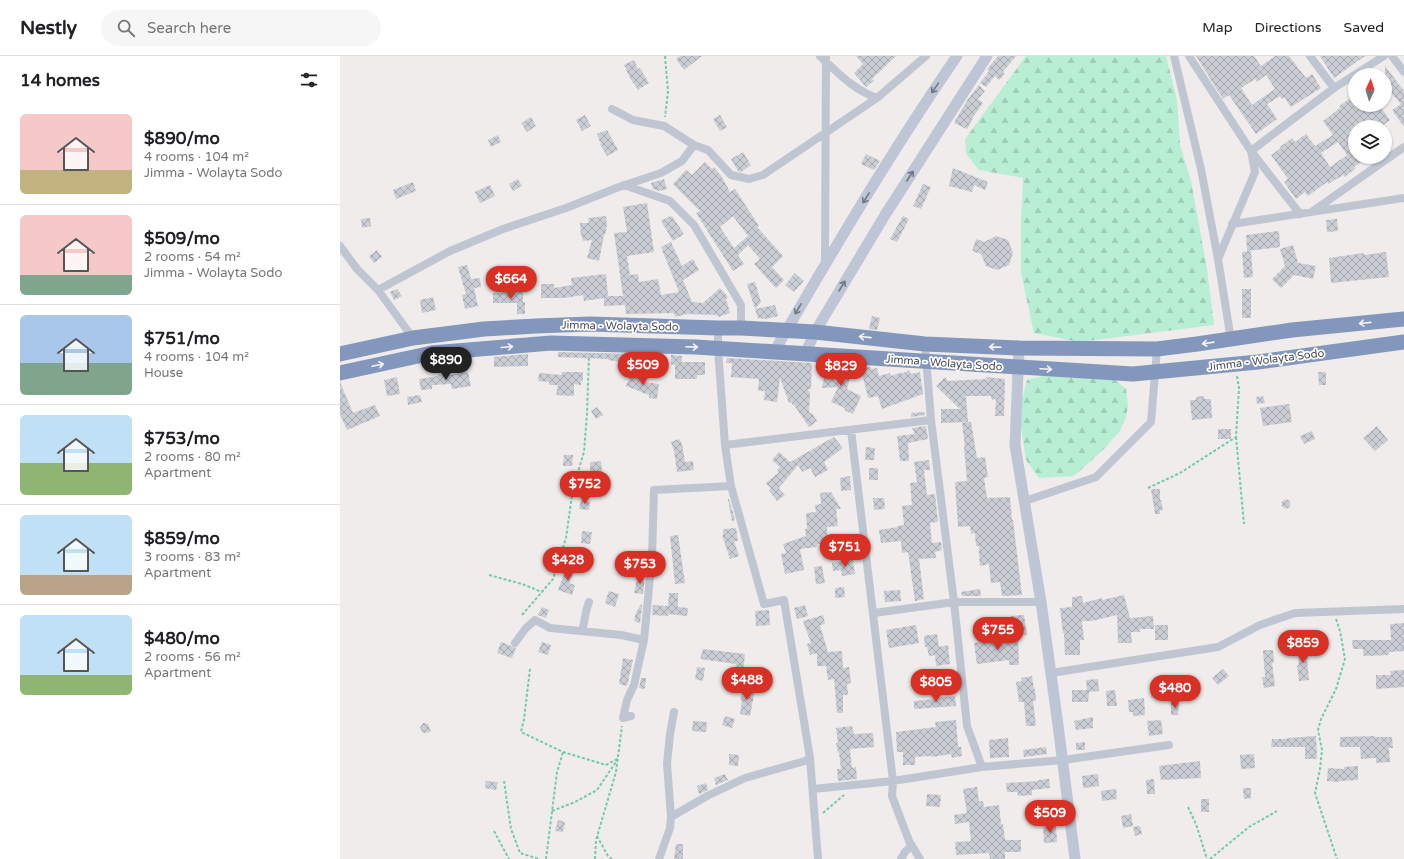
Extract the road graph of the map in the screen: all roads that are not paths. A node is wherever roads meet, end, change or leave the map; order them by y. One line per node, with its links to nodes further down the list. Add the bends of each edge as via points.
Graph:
1 (926, 56): 12 (street)
2 (957, 56): 25 (main road, one-way to 25, via 927,99)
3 (987, 56): 31 (main road, one-way to 3, via 885,215)
4 (1174, 56): 24 (street, via 1201,169)
5 (1189, 56): 17 (street)
6 (1310, 56): 11 (street)
7 (1384, 56): 11 (street)
8 (1392, 56): 10 (street)
9 (824, 58): 12 (street, via 847,82 864,94); 14 (street)
10 (1404, 72)
11 (1334, 88): 17 (street)
12 (877, 98): 14 (street)
13 (612, 109): 15 (street, via 633,120 664,126)
14 (826, 132): 15 (street, via 763,175 749,179 731,175 708,150); 25 (street)
15 (694, 145): 18 (street, via 682,161 662,173)
16 (1404, 147): 20 (street)
17 (1251, 151): 21 (street); 22 (street, via 1255,172)
18 (624, 185): 26 (street, via 450,251); 29 (street, via 670,201 694,225 741,305)
19 (1404, 198): 20 (street)
20 (1311, 212): 21 (street)
21 (1300, 214): 22 (street)
22 (1232, 224): 24 (street)
23 (340, 246): 26 (street, via 357,269)
24 (1218, 259): 33 (street)
25 (825, 264): 30 (main road, one-way to 30)
26 (378, 290): 32 (street)
27 (1404, 319): 33 (highway, Jimma - Wolayta Sodo, one-way to 33, via 1292,330)
28 (718, 328): 29 (highway, Jimma - Wolayta Sodo); 32 (highway, Jimma - Wolayta Sodo, via 590,324 484,329); 37 (street)
29 (741, 328): 30 (highway, Jimma - Wolayta Sodo)
30 (787, 330): 31 (highway, Jimma - Wolayta Sodo); 39 (main road)
31 (815, 332): 35 (highway, Jimma - Wolayta Sodo, one-way to 31); 41 (main road)
32 (413, 338): 40 (highway, Jimma - Wolayta Sodo)
33 (1231, 340): 38 (highway, Jimma - Wolayta Sodo, one-way to 38)
34 (1404, 342): 44 (highway, Jimma - Wolayta Sodo)
35 (925, 344): 36 (highway, Jimma - Wolayta Sodo, one-way to 35); 42 (street)
36 (1019, 348): 38 (highway, Jimma - Wolayta Sodo); 43 (main road)
37 (718, 349): 39 (highway, Jimma - Wolayta Sodo); 45 (highway, Jimma - Wolayta Sodo, one-way to 37, via 432,353 552,343); 48 (street)
38 (1157, 349): 44 (street)
39 (774, 352): 41 (highway, Jimma - Wolayta Sodo)
40 (340, 354)
41 (805, 354): 42 (highway, Jimma - Wolayta Sodo)
42 (926, 362): 43 (highway, Jimma - Wolayta Sodo); 46 (street)
43 (1018, 367): 44 (highway, Jimma - Wolayta Sodo, one-way to 44, via 1133,374); 50 (main road, via 1015,445)
44 (1155, 372): 50 (street, via 1151,422 1096,478)
45 (340, 373)
46 (931, 420): 47 (street); 52 (street)
47 (851, 430): 48 (street); 55 (street)
48 (725, 445): 49 (street)
49 (731, 486): 57 (street, via 654,490 652,556); 63 (street, via 764,604 784,600)
50 (1024, 501): 53 (main road)
51 (589, 602): 56 (street)
52 (954, 602): 53 (street); 55 (street); 65 (street, via 967,726)
53 (1041, 602): 59 (main road)
54 (1404, 609): 59 (street, via 1295,613 1260,625 1218,647)
55 (874, 613): 66 (street)
56 (582, 631): 57 (street); 58 (street, via 550,628 535,620)
57 (644, 640): 61 (street, via 634,685 623,718)
58 (515, 643)
59 (1051, 673): 64 (main road)
60 (674, 712): 68 (street, via 667,764)
61 (631, 716)
62 (1169, 744): 64 (street)
63 (810, 758): 67 (street); 68 (street, via 744,778)
64 (1063, 760): 65 (street); 74 (main road)
65 (982, 767): 66 (street)
66 (893, 781): 67 (street); 69 (street, via 892,796)
67 (813, 789): 71 (street)
68 (671, 816): 70 (street, via 670,828)
69 (911, 844): 72 (street); 73 (street)
70 (659, 859)
71 (818, 859)
72 (901, 859)
73 (920, 859)
74 (1075, 859)

